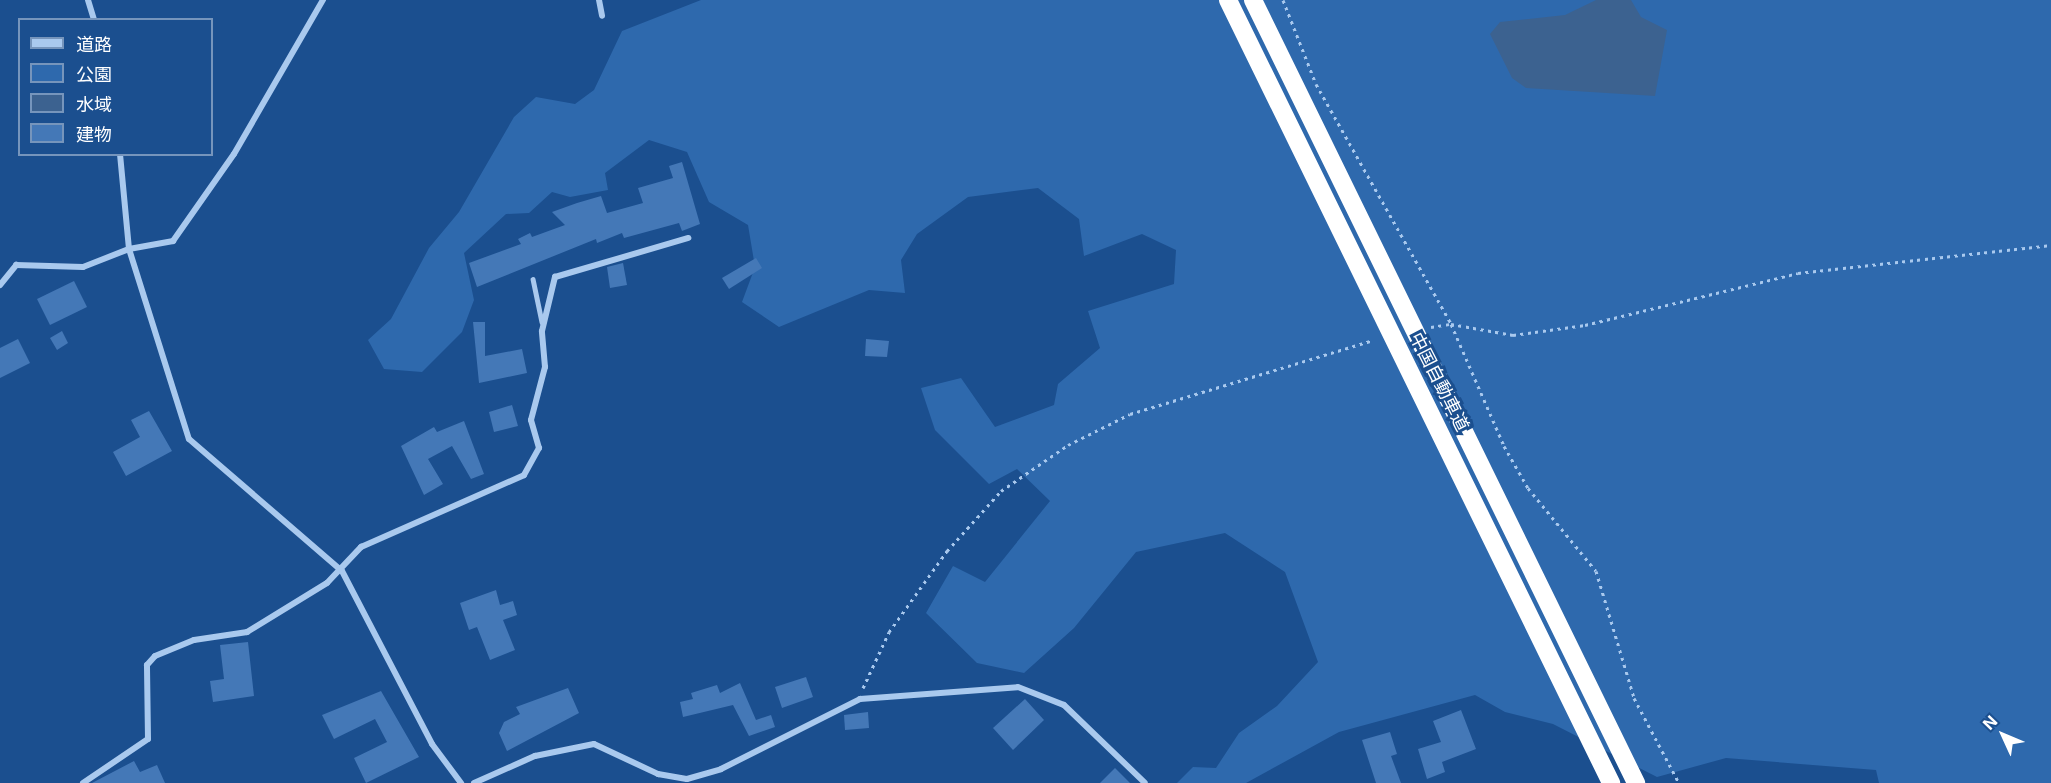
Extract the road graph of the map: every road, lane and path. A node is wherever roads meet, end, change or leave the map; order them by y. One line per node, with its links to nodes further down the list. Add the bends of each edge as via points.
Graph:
1 (88, 0): 8 (street)
2 (323, 0): 12 (street, via 234,154 173,241)
3 (599, 0): 7 (street)
4 (1228, 0): 25 (highway, 中国自動車道)
5 (1252, 0): 26 (highway, 中国自動車道)
6 (1283, 0): 15 (path, via 1357,164)
7 (602, 16)
8 (93, 18)
9 (120, 156): 12 (street)
10 (688, 238): 17 (street, via 562,272 555,278)
11 (2051, 245): 15 (path, via 1798,273 1585,325 1523,334)
12 (129, 249): 14 (street, via 83,267 16,265); 19 (street, via 189,439)
13 (533, 279): 17 (lane)
14 (0, 285)
15 (1450, 324): 16 (path); 27 (path, via 1504,446 1528,488 1596,571 1634,698)
16 (1430, 327)
17 (542, 331): 19 (street, via 545,367 531,420 539,448 524,475 361,547)
18 (1370, 341): 20 (path, via 1130,414 1068,446 1001,491 923,582 890,632)
19 (342, 570): 21 (street, via 432,744); 22 (street, via 247,632 194,640 155,656 147,665 148,739)
20 (860, 699): 23 (street, via 706,775 674,779 594,744 534,756); 24 (street, via 1018,687 1041,692 1064,705)
21 (459, 782): 23 (street)
22 (83, 783)
23 (472, 783)
24 (1145, 783)
25 (1611, 783)
26 (1636, 783)
27 (1680, 783)

